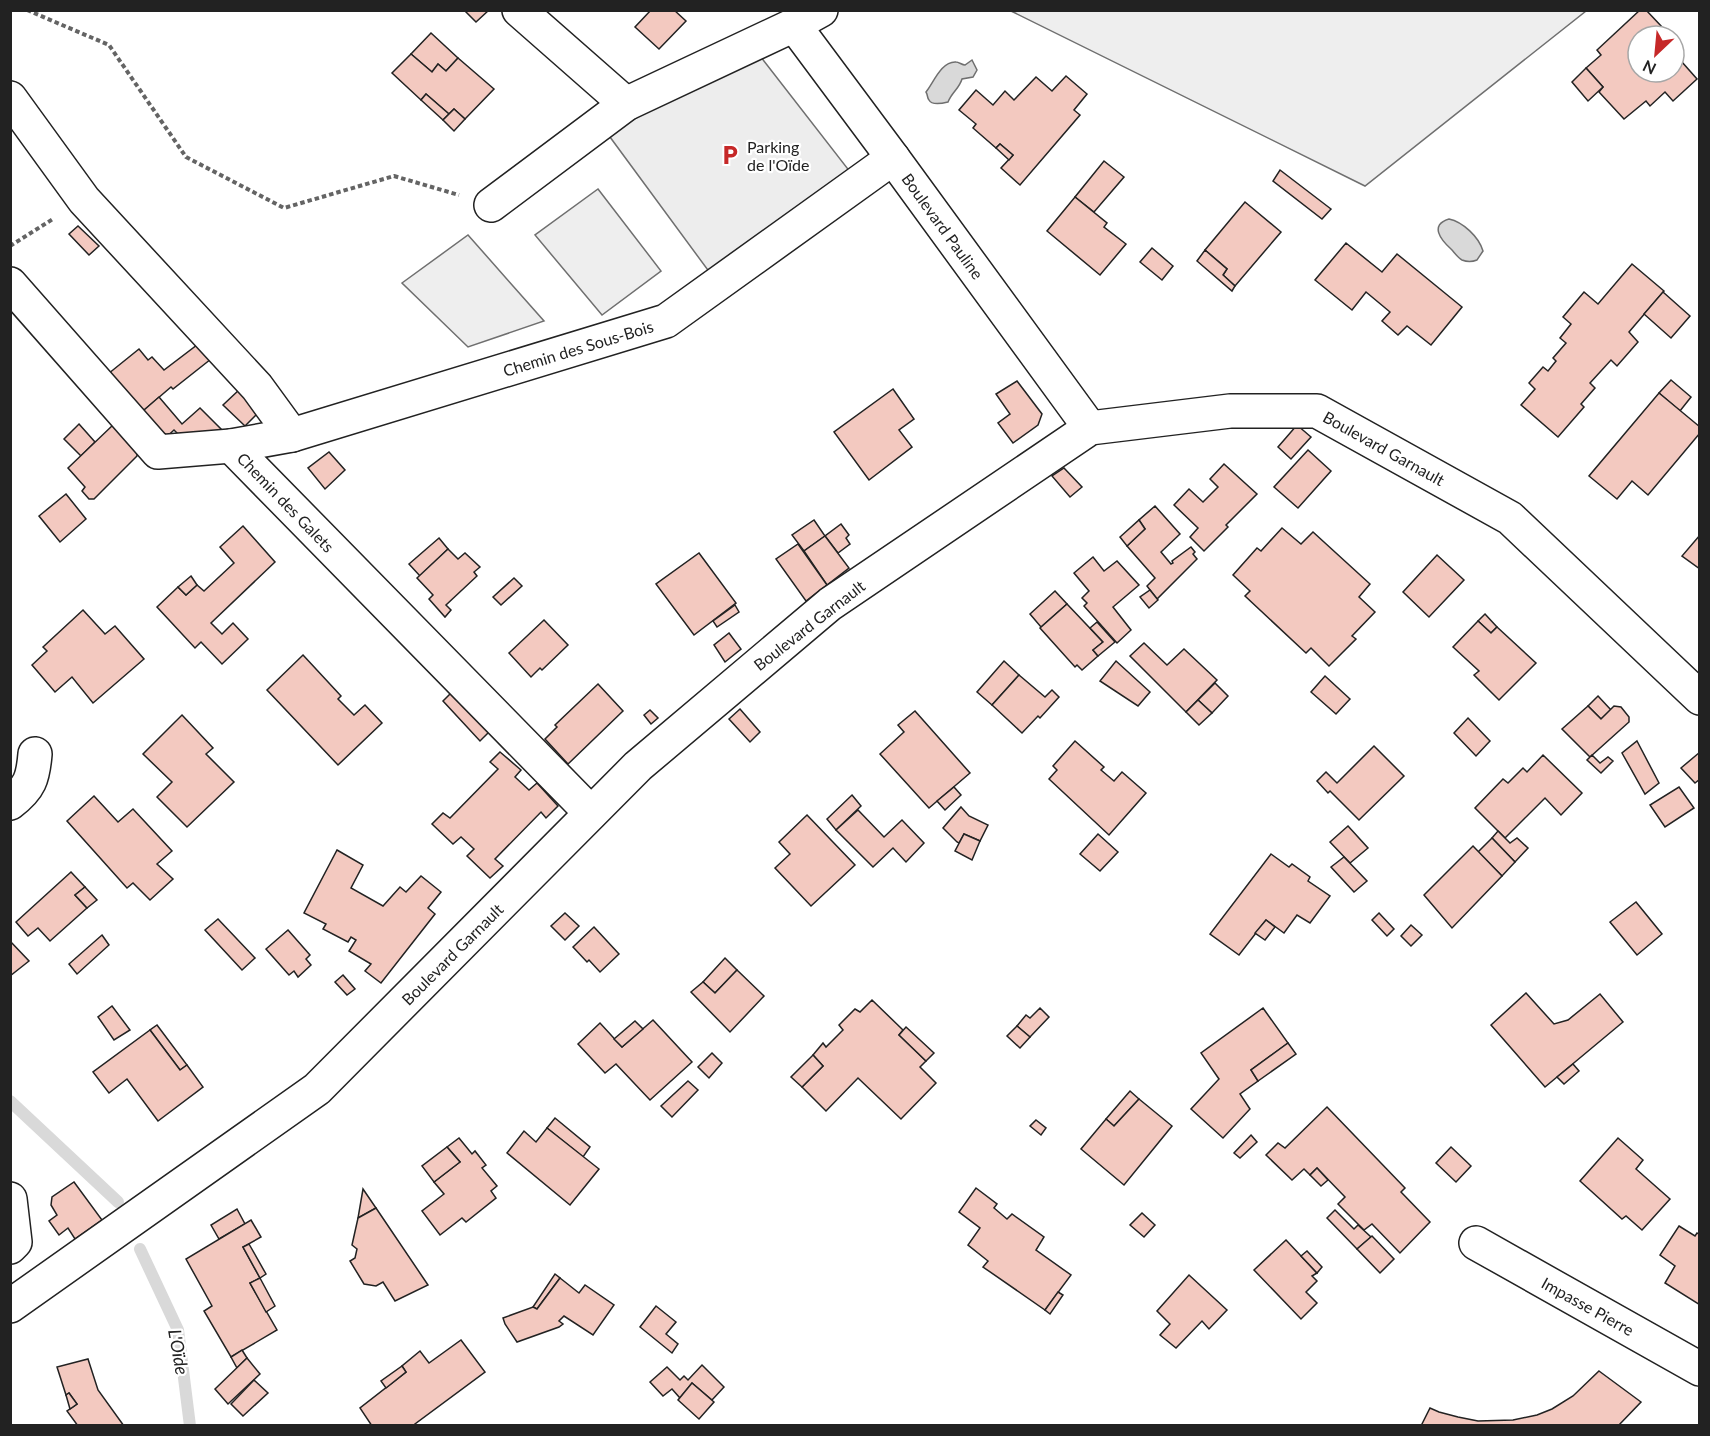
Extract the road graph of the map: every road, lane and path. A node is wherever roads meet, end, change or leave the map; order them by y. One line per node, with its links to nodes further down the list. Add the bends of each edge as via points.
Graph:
1 (27, 10): 8 (path, via 109,45 186,157 284,208 394,176)
2 (519, 10): 5 (street)
3 (807, 18): 5 (street); 6 (street, Boulevard Pauline)
4 (10, 98): 7 (street)
5 (626, 104): 8 (street)
6 (893, 158): 11 (street, Boulevard Pauline); 12 (street, Chemin des Sous-Bois, via 666,321)
7 (84, 200): 9 (path); 12 (street, via 257,387)
8 (491, 205)
9 (10, 246)
10 (10, 284): 13 (street, via 158,452)
11 (1090, 428): 14 (street, Boulevard Garnault, via 1230,411 1317,411 1510,518); 17 (street, Boulevard Garnault, via 830,604 638,766)
12 (292, 435): 13 (street, Chemin des Galets)
13 (231, 446): 17 (street, Chemin des Galets)
14 (1700, 698)
15 (35, 754): 16 (street, via 28,786)
16 (10, 803)
17 (591, 813): 21 (street, Boulevard Garnault, via 317,1089)
18 (10, 1199): 20 (street, via 15,1242)
19 (1476, 1243): 22 (street, Impasse Pierre)
20 (10, 1247)
21 (10, 1306)
22 (1700, 1369)

